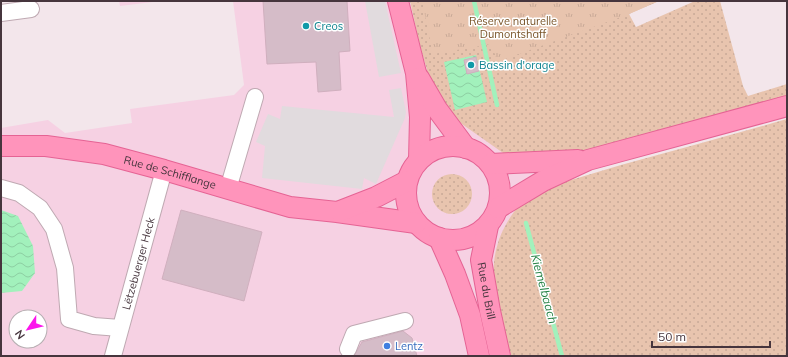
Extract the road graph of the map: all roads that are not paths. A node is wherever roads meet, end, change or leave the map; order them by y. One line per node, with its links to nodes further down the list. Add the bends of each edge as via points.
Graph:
1 (398, 1): 4 (main road)
2 (31, 9): 3 (street)
3 (1, 13)
4 (416, 73): 8 (main road, via 437,109); 9 (main road, via 420,117)
5 (255, 97): 15 (street)
6 (787, 106): 10 (main road)
7 (1, 146): 12 (main road, Rue de Schifflange, via 46,146 104,154)
8 (466, 148): 9 (main road, via 440,148); 11 (main road)
9 (419, 160): 13 (main road)
10 (588, 160): 11 (main road); 16 (main road, via 543,181)
11 (491, 164): 16 (main road, via 501,192)
12 (164, 170): 15 (main road, Rue de Schifflange); 22 (street, Lëtzebuerger Heck)
13 (407, 181): 17 (main road, Rue de Schifflange, via 376,197); 18 (main road, via 407,203)
14 (1, 188): 22 (street, via 19,193 40,208 54,229 65,268 69,319 94,326)
15 (228, 189): 17 (main road, Rue de Schifflange, via 290,207)
16 (498, 208): 19 (main road)
17 (337, 212): 18 (main road, Rue de Schifflange)
18 (416, 223): 20 (main road, via 426,232)
19 (488, 226): 20 (main road, via 478,234 465,239 452,241); 26 (main road, Rue du Brill, via 481,260)
20 (439, 238): 25 (main road, Rue du Brill, via 470,315)
21 (405, 321): 23 (street, via 354,334)
22 (120, 328): 24 (street, Lëtzebuerger Heck)
23 (348, 349)
24 (113, 356)
25 (479, 356)
26 (500, 356)

